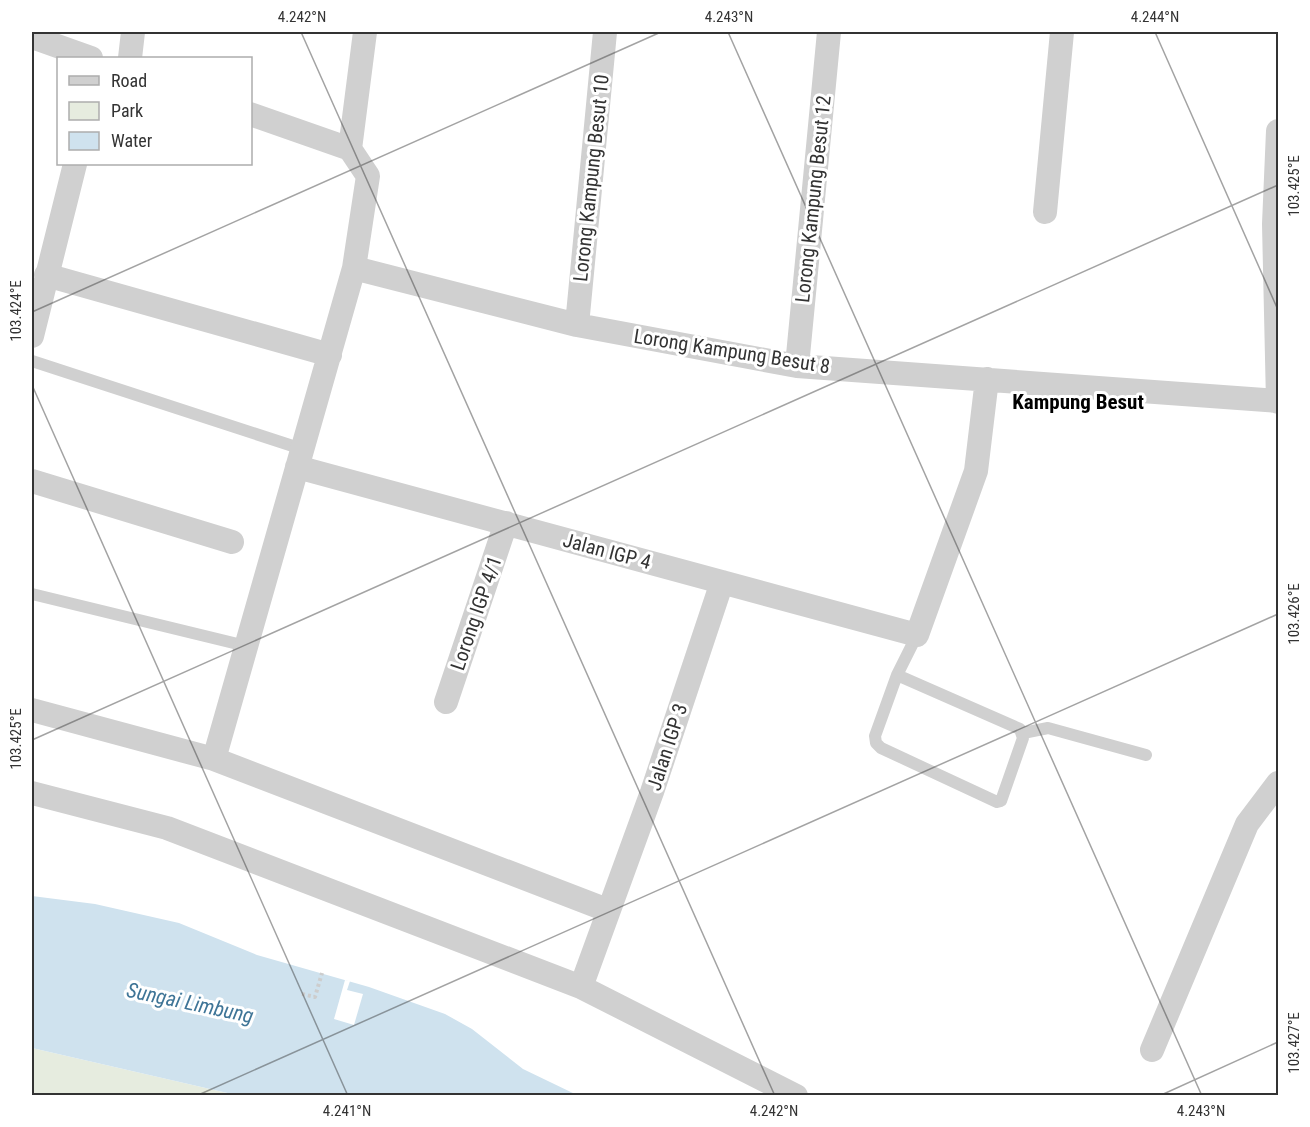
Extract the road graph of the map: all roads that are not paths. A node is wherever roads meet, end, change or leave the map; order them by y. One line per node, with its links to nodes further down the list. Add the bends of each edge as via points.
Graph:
1 (133, 32): 8 (street)
2 (365, 32): 11 (street)
3 (605, 32): 16 (street, Lorong Kampung Besut 10)
4 (829, 32): 20 (street, Lorong Kampung Besut 12)
5 (1062, 32): 13 (street)
6 (32, 37): 7 (street)
7 (88, 57)
8 (130, 57)
9 (252, 115): 11 (street)
10 (1278, 131): 22 (street, via 1274,224)
11 (350, 149): 14 (street, via 368,177)
12 (75, 165): 15 (street)
13 (1045, 212)
14 (354, 268): 16 (street, Lorong Kampung Besut 8); 18 (street)
15 (39, 272): 17 (street); 18 (street)
16 (577, 325): 20 (street, Lorong Kampung Besut 8)
17 (32, 336)
18 (330, 355): 23 (street)
19 (32, 361): 23 (lane)
20 (796, 366): 21 (street, Lorong Kampung Besut 8)
21 (987, 379): 22 (street, Lorong Kampung Besut 8); 29 (street, via 976,471)
22 (1278, 402)
23 (300, 458): 25 (street, Jalan IGP 4); 30 (street)
24 (32, 482): 26 (street)
25 (506, 523): 27 (street, Jalan IGP 4); 32 (street, Lorong IGP 4/1)
26 (232, 542)
27 (722, 582): 29 (street, Jalan IGP 4); 39 (street, Jalan IGP 3)
28 (32, 594): 30 (lane)
29 (916, 634): 31 (lane)
30 (246, 646): 36 (street)
31 (897, 675): 34 (lane); 34 (lane, via 875,736 876,743 998,802 1004,796)
32 (446, 702)
33 (32, 710): 36 (street)
34 (1023, 733): 35 (lane, via 1048,728)
35 (1146, 755)
36 (214, 759): 39 (street)
37 (1278, 783): 41 (street, via 1247,824)
38 (32, 793): 40 (street, via 166,828)
39 (608, 910): 40 (street, Jalan IGP 3)
40 (581, 987): 42 (street)
41 (1152, 1050)
42 (796, 1095)

